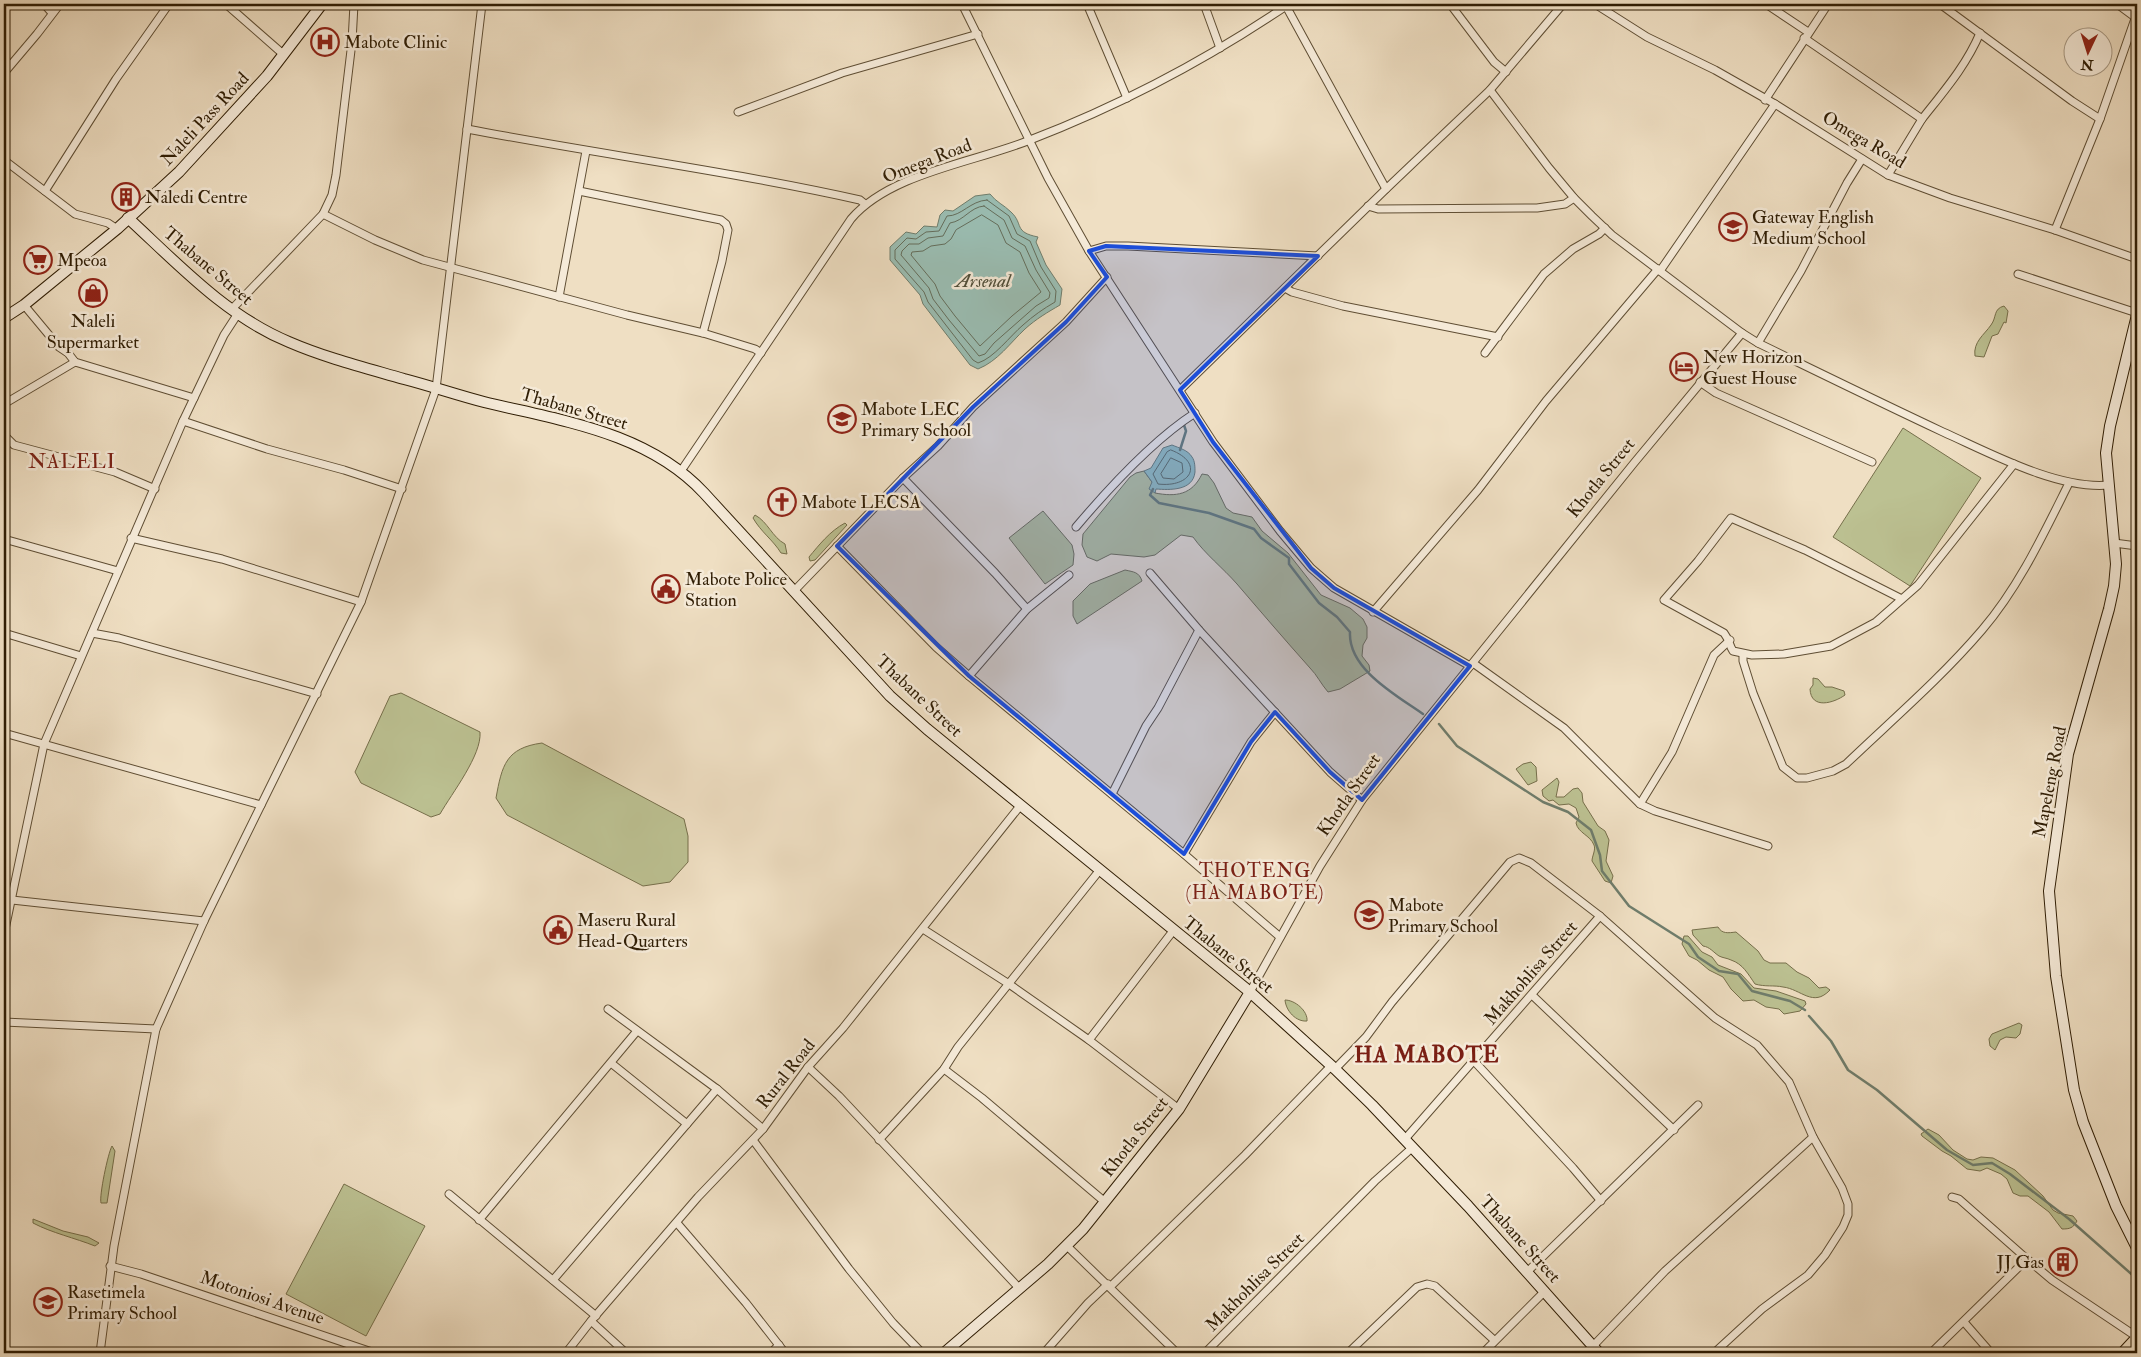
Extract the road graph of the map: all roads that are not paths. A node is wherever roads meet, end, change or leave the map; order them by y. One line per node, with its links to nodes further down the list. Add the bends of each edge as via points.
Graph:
1 (44, 4): 19 (street)
2 (60, 4): 19 (street)
3 (169, 4): 42 (street, via 116,79)
4 (226, 4): 25 (street)
5 (322, 4): 25 (street, Naleli Pass Road)
6 (354, 4): 47 (street, via 336,175 332,195)
7 (482, 4): 35 (street)
8 (962, 4): 22 (street)
9 (1087, 4): 29 (street)
10 (1204, 4): 24 (street)
11 (1450, 4): 26 (street, via 1494,62)
12 (1563, 4): 26 (street)
13 (1595, 4): 30 (street, Omega Road, via 1646,38 1716,70)
14 (1766, 4): 23 (street)
15 (1828, 4): 23 (street)
16 (1940, 4): 21 (street)
17 (2117, 4): 20 (street)
18 (1287, 5): 24 (street, Omega Road); 41 (street)
19 (52, 13): 27 (street)
20 (2136, 16): 34 (street)
21 (1980, 33): 33 (street, via 1956,78); 34 (street)
22 (978, 34): 32 (street, via 842,73); 36 (street)
23 (1806, 35): 30 (street); 33 (street)
24 (1220, 48): 29 (street, Omega Road)
25 (283, 54): 48 (street, Naleli Pass Road, via 267,76 179,172)
26 (1506, 72): 28 (street)
27 (4, 73)
28 (1490, 90): 41 (street); 44 (street)
29 (1127, 98): 36 (street, Omega Road)
30 (1765, 100): 31 (street, Omega Road)
31 (1775, 104): 38 (street, Omega Road); 56 (street)
32 (738, 112)
33 (1922, 119): 40 (street)
34 (2100, 119): 51 (street)
35 (467, 129): 37 (street); 55 (street)
36 (1030, 141): 45 (street, Omega Road, via 902,184); 52 (street)
37 (586, 151): 43 (street); 45 (street, via 756,178 860,200)
38 (1862, 159): 40 (street, Omega Road); 68 (street)
39 (4, 160): 42 (street)
40 (1888, 175): 51 (street, Omega Road)
41 (1386, 189): 46 (street)
42 (45, 191): 50 (street, via 75,214 108,223)
43 (579, 191): 60 (street); 65 (street, via 721,220 726,224 728,230 722,261)
44 (1574, 198): 46 (street, via 1564,204 1537,208 1378,209); 49 (street)
45 (865, 204): 70 (street, Omega Road, via 851,219)
46 (1368, 206): 53 (street)
47 (323, 214): 55 (street, via 375,240); 62 (street)
48 (128, 218): 50 (street, Naleli Pass Road); 62 (street, Thabane Street)
49 (1605, 228): 56 (street); 67 (street, via 1544,274)
50 (117, 229): 61 (street, Naleli Pass Road)
51 (2055, 230): 54 (street, Omega Road)
52 (1090, 251): 53 (street, via 1106,246 1128,246); 58 (street)
53 (1318, 256): 59 (street)
54 (2137, 259)
55 (449, 268): 60 (street); 73 (street)
56 (1659, 270): 66 (street); 101 (street)
57 (2018, 274): 63 (street)
58 (1107, 277): 74 (street); 83 (street, via 1066,322 979,401 938,446)
59 (1285, 288): 67 (street, via 1343,306); 74 (street)
60 (558, 297): 65 (street)
61 (24, 305): 64 (street, Naleli Pass Road); 71 (street)
62 (234, 312): 73 (street, Thabane Street, via 288,342); 75 (street)
63 (2137, 314): 85 (street, Mapeleng Road, via 2110,426 2106,453)
64 (4, 318)
65 (703, 333): 70 (street, via 755,349)
66 (1742, 333): 68 (street); 72 (street, Khotla Street)
67 (1498, 337): 69 (street)
68 (1758, 343): 81 (street)
69 (1485, 353)
70 (761, 354): 82 (street, Omega Road)
71 (75, 362): 75 (street); 76 (street)
72 (1700, 382): 80 (street, via 1716,393); 108 (street, Khotla Street)
73 (436, 389): 82 (street, Thabane Street, via 604,431 636,444); 87 (street)
74 (1180, 390): 77 (street)
75 (194, 398): 78 (street)
76 (4, 404)
77 (1195, 413): 88 (street, via 1139,460); 101 (street, via 1213,442 1311,568 1334,588)
78 (183, 421): 86 (street); 87 (street)
79 (4, 435): 86 (street, via 14,445 115,472)
80 (1872, 462)
81 (2014, 464): 84 (street); 98 (street, via 1918,585)
82 (681, 471): 97 (street, Thabane Street)
83 (902, 478): 92 (street); 100 (street)
84 (2070, 483): 85 (street, via 2095,487); 106 (street, via 2009,594 1983,629 1852,758 1833,771 1797,778 1783,767 1753,693)
85 (2108, 485): 91 (street, Mapeleng Road)
86 (155, 488): 89 (street)
87 (402, 489): 99 (street)
88 (1076, 526)
89 (131, 538): 94 (street); 99 (street, via 222,559)
90 (4, 539): 94 (street)
91 (2114, 543): 93 (street); 159 (street, Mapeleng Road, via 2114,586 2068,754 2049,891 2056,976 2074,1090 2110,1190)
92 (837, 546): 97 (street); 109 (street)
93 (2137, 546)
94 (118, 571): 104 (street)
95 (1150, 573): 102 (street)
96 (1069, 575): 100 (street)
97 (794, 591): 118 (street, Thabane Street, via 890,696)
98 (1902, 599): 105 (street, via 1805,550 1731,518 1664,600 1724,633); 106 (street, via 1876,622 1831,646 1784,654)
99 (361, 602): 110 (street)
100 (1027, 609): 109 (street)
101 (1373, 612): 108 (street)
102 (1199, 630): 111 (street); 114 (street)
103 (4, 633): 107 (street)
104 (92, 633): 107 (street); 110 (street)
105 (1730, 640): 106 (street, via 1730,647); 116 (street, via 1714,655 1672,752)
106 (1743, 654)
107 (81, 656): 113 (street)
108 (1471, 664): 115 (street, Khotla Street); 116 (street, via 1564,728)
109 (969, 676): 114 (street)
110 (317, 694): 117 (street)
111 (1275, 712): 115 (street, via 1330,772); 120 (street, via 1252,742)
112 (4, 733): 113 (street)
113 (44, 744): 117 (street); 122 (street)
114 (1112, 794): 120 (street)
115 (1362, 800): 128 (street, Khotla Street)
116 (1640, 804): 119 (street)
117 (261, 805): 124 (street)
118 (1020, 806): 121 (street, Thabane Street); 126 (street, Rural Road)
119 (1768, 846)
120 (1184, 854): 128 (street)
121 (1099, 871): 127 (street, Thabane Street); 129 (street)
122 (12, 900): 124 (street); 125 (street)
123 (1600, 916): 131 (street, Makhohlisa Street); 140 (street, via 1531,863 1515,858 1366,1037); 148 (street, via 1715,1018 1757,1045 1789,1082)
124 (204, 921): 134 (street)
125 (4, 929)
126 (923, 929): 129 (street); 139 (street, Rural Road, via 844,1028)
127 (1173, 931): 130 (street, Thabane Street); 136 (street)
128 (1280, 937): 130 (street, Khotla Street)
129 (1009, 984): 136 (street); 141 (street)
130 (1250, 992): 140 (street, Thabane Street); 144 (street, Khotla Street)
131 (1532, 995): 137 (street, Makhohlisa Street); 147 (street)
132 (608, 1009): 135 (street)
133 (4, 1022): 134 (street)
134 (156, 1030): 161 (street)
135 (637, 1031): 138 (street); 142 (street)
136 (1089, 1040): 144 (street)
137 (1474, 1061): 151 (street, Makhohlisa Street); 154 (street)
138 (611, 1063): 145 (street); 156 (street)
139 (808, 1067): 146 (street, Rural Road); 150 (street, via 840,1096)
140 (1333, 1068): 151 (street, Thabane Street); 164 (street)
141 (944, 1069): 150 (street); 155 (street)
142 (717, 1089): 145 (street); 146 (street)
143 (1698, 1105): 147 (street)
144 (1179, 1109): 155 (street, Khotla Street)
145 (687, 1124): 163 (street)
146 (763, 1129): 149 (street, Rural Road)
147 (1674, 1130): 154 (street)
148 (1813, 1137): 172 (street, via 1665,1271); 186 (street, via 1842,1188 1848,1204 1846,1221 1825,1256 1808,1275 1762,1309)
149 (753, 1140): 157 (street, Rural Road); 180 (street, via 849,1269 893,1324)
150 (879, 1140): 165 (street)
151 (1409, 1143): 162 (street, Thabane Street); 183 (street, Makhohlisa Street)
152 (448, 1194): 156 (street)
153 (1952, 1197): 160 (street, via 1959,1199)
154 (1601, 1201): 162 (street)
155 (1105, 1202): 158 (street, Khotla Street)
156 (479, 1220): 163 (street)
157 (677, 1223): 167 (street, Rural Road); 171 (street)
158 (1067, 1246): 164 (street); 165 (street, Khotla Street)
159 (2137, 1248)
160 (2027, 1259): 168 (street); 169 (street, via 2052,1280)
161 (110, 1266): 174 (street); 175 (street, Motoniosi Avenue)
162 (1527, 1272): 166 (street, Thabane Street)
163 (554, 1280): 167 (street)
164 (1109, 1285): 173 (street); 182 (street, via 1088,1303)
165 (1018, 1288): 181 (street, Khotla Street)
166 (1545, 1291): 170 (street); 172 (street, Thabane Street)
167 (593, 1319): 176 (street, Rural Road); 177 (street)
168 (1964, 1322): 187 (street); 188 (street)
169 (2137, 1337): 189 (main road)
170 (1494, 1340): 184 (street, via 1435,1286 1427,1284 1417,1287); 185 (street)
171 (779, 1345): 178 (street); 179 (street)
172 (1596, 1350)
173 (1174, 1352)
174 (100, 1353)
175 (375, 1353)
176 (566, 1353)
177 (626, 1353)
178 (770, 1353)
179 (785, 1353)
180 (922, 1353)
181 (944, 1353)
182 (1044, 1353)
183 (1205, 1353)
184 (1348, 1353)
185 (1483, 1353)
186 (1714, 1353)
187 (1931, 1353)
188 (1991, 1353)
189 (2123, 1353)

